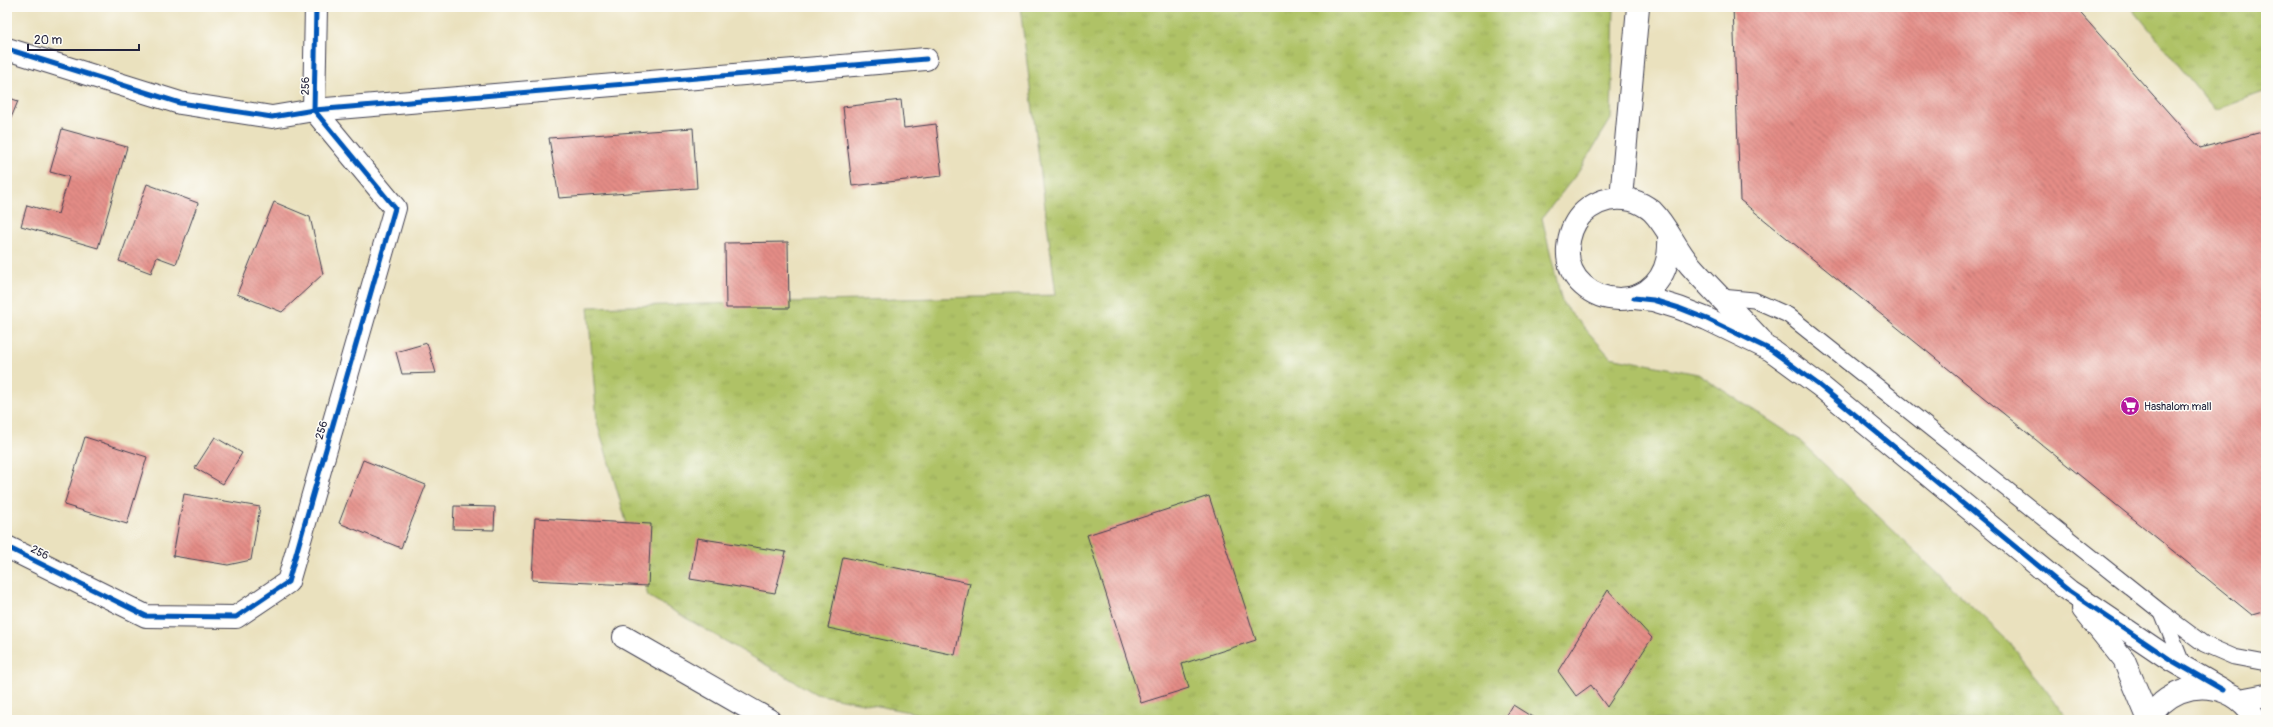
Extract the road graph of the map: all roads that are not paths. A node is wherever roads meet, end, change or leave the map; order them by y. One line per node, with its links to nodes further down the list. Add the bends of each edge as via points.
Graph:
1 (316, 7): 5 (street, 256)
2 (1638, 7): 6 (street)
3 (7, 49): 5 (street, via 180,103 272,117)
4 (926, 59): 5 (street)
5 (314, 110): 11 (street, 256, via 394,208 288,582 236,617 146,616)
6 (1621, 198): 7 (street, via 1637,201 1651,210 1662,222); 9 (street, via 1603,200 1588,208 1576,221 1569,236 1568,254 1572,271 1582,284 1596,295 1613,300)
7 (1669, 236): 8 (street, via 1690,265); 9 (street, via 1670,253 1666,268 1658,282)
8 (1721, 297): 10 (street); 13 (lane, via 1754,300 1788,315)
9 (1634, 298): 10 (street, via 1653,300 1679,308)
10 (1771, 350): 12 (street, via 1819,385)
11 (7, 546)
12 (2069, 591): 16 (street); 20 (street, via 2124,660)
13 (2161, 612): 15 (lane, via 2204,644 2234,657); 16 (lane)
14 (624, 637): 19 (street)
15 (2266, 663)
16 (2184, 668): 17 (street)
17 (2232, 695): 18 (street); 20 (street, via 2204,687 2188,689 2161,704); 21 (street, via 2252,711)
18 (2266, 695)
19 (769, 720)
20 (2149, 720)
21 (2256, 720)

